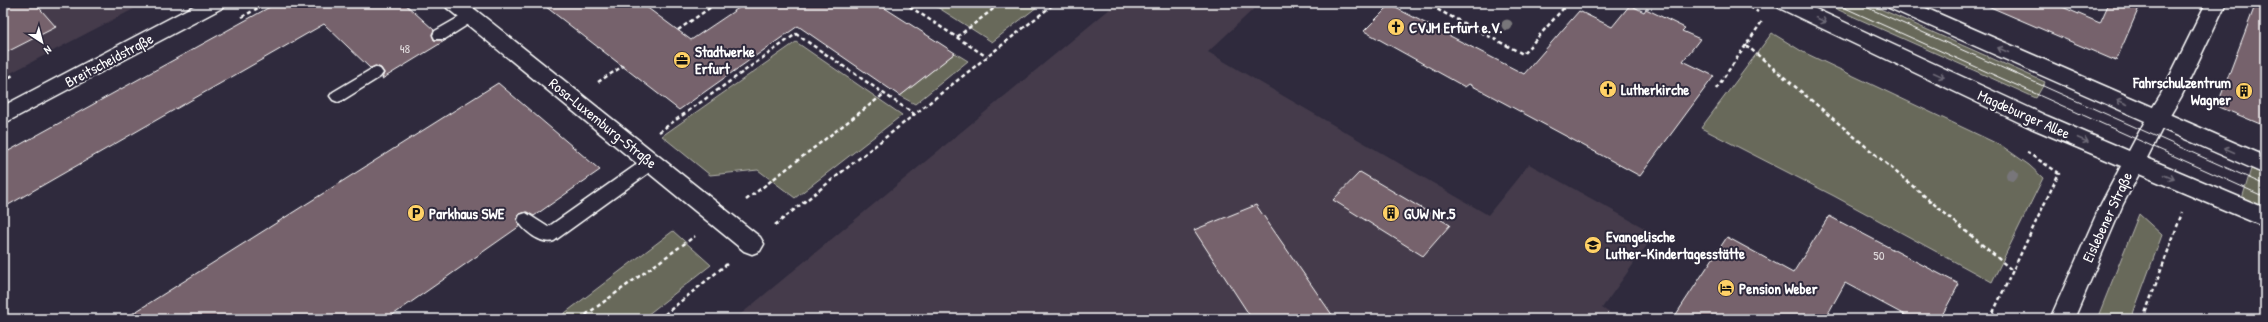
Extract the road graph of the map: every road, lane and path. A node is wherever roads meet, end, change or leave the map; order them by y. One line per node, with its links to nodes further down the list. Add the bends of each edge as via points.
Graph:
1 (215, 3): 24 (street, Breitscheidstraße)
2 (454, 3): 12 (street, Rosa-Luxemburg-Straße)
3 (717, 3): 14 (path)
4 (904, 3): 16 (path)
5 (1001, 3): 16 (path)
6 (1055, 3): 18 (path)
7 (1425, 3): 8 (path, via 1523,54)
8 (1568, 3)
9 (1786, 3): 29 (street, Magdeburger Allee, one-way to 29, via 2039,122)
10 (1896, 3): 25 (street, one-way to 10)
11 (2216, 3): 25 (street, Eislebener Straße, via 2188,62)
12 (470, 16): 15 (lane); 27 (street, Rosa-Luxemburg-Straße)
13 (1766, 16): 17 (path)
14 (678, 30)
15 (440, 35)
16 (957, 37): 18 (path)
17 (1746, 45): 20 (path); 36 (path)
18 (987, 57): 23 (path)
19 (375, 73): 22 (lane)
20 (1716, 89)
21 (884, 94): 23 (path); 27 (path, via 796,34); 33 (path)
22 (338, 96)
23 (914, 114): 35 (path)
24 (3, 116)
25 (2157, 118): 29 (street, Eislebener Straße); 30 (street, one-way to 25)
26 (2030, 146): 36 (path, via 2028,153 2059,173)
27 (635, 149): 28 (street, Rosa-Luxemburg-Straße)
28 (652, 162): 33 (street, Rosa-Luxemburg-Straße); 34 (lane, via 548,236)
29 (2133, 162): 32 (street, Magdeburger Allee, one-way to 32); 40 (street, Eislebener Straße)
30 (2265, 166)
31 (2184, 207): 41 (path)
32 (2265, 218)
33 (721, 219): 35 (street, Rosa-Luxemburg-Straße); 37 (path, via 678,247)
34 (526, 220)
35 (752, 244): 38 (path)
36 (2013, 271): 39 (path)
37 (580, 319)
38 (659, 319)
39 (1990, 319)
40 (2062, 319)
41 (2143, 319)

